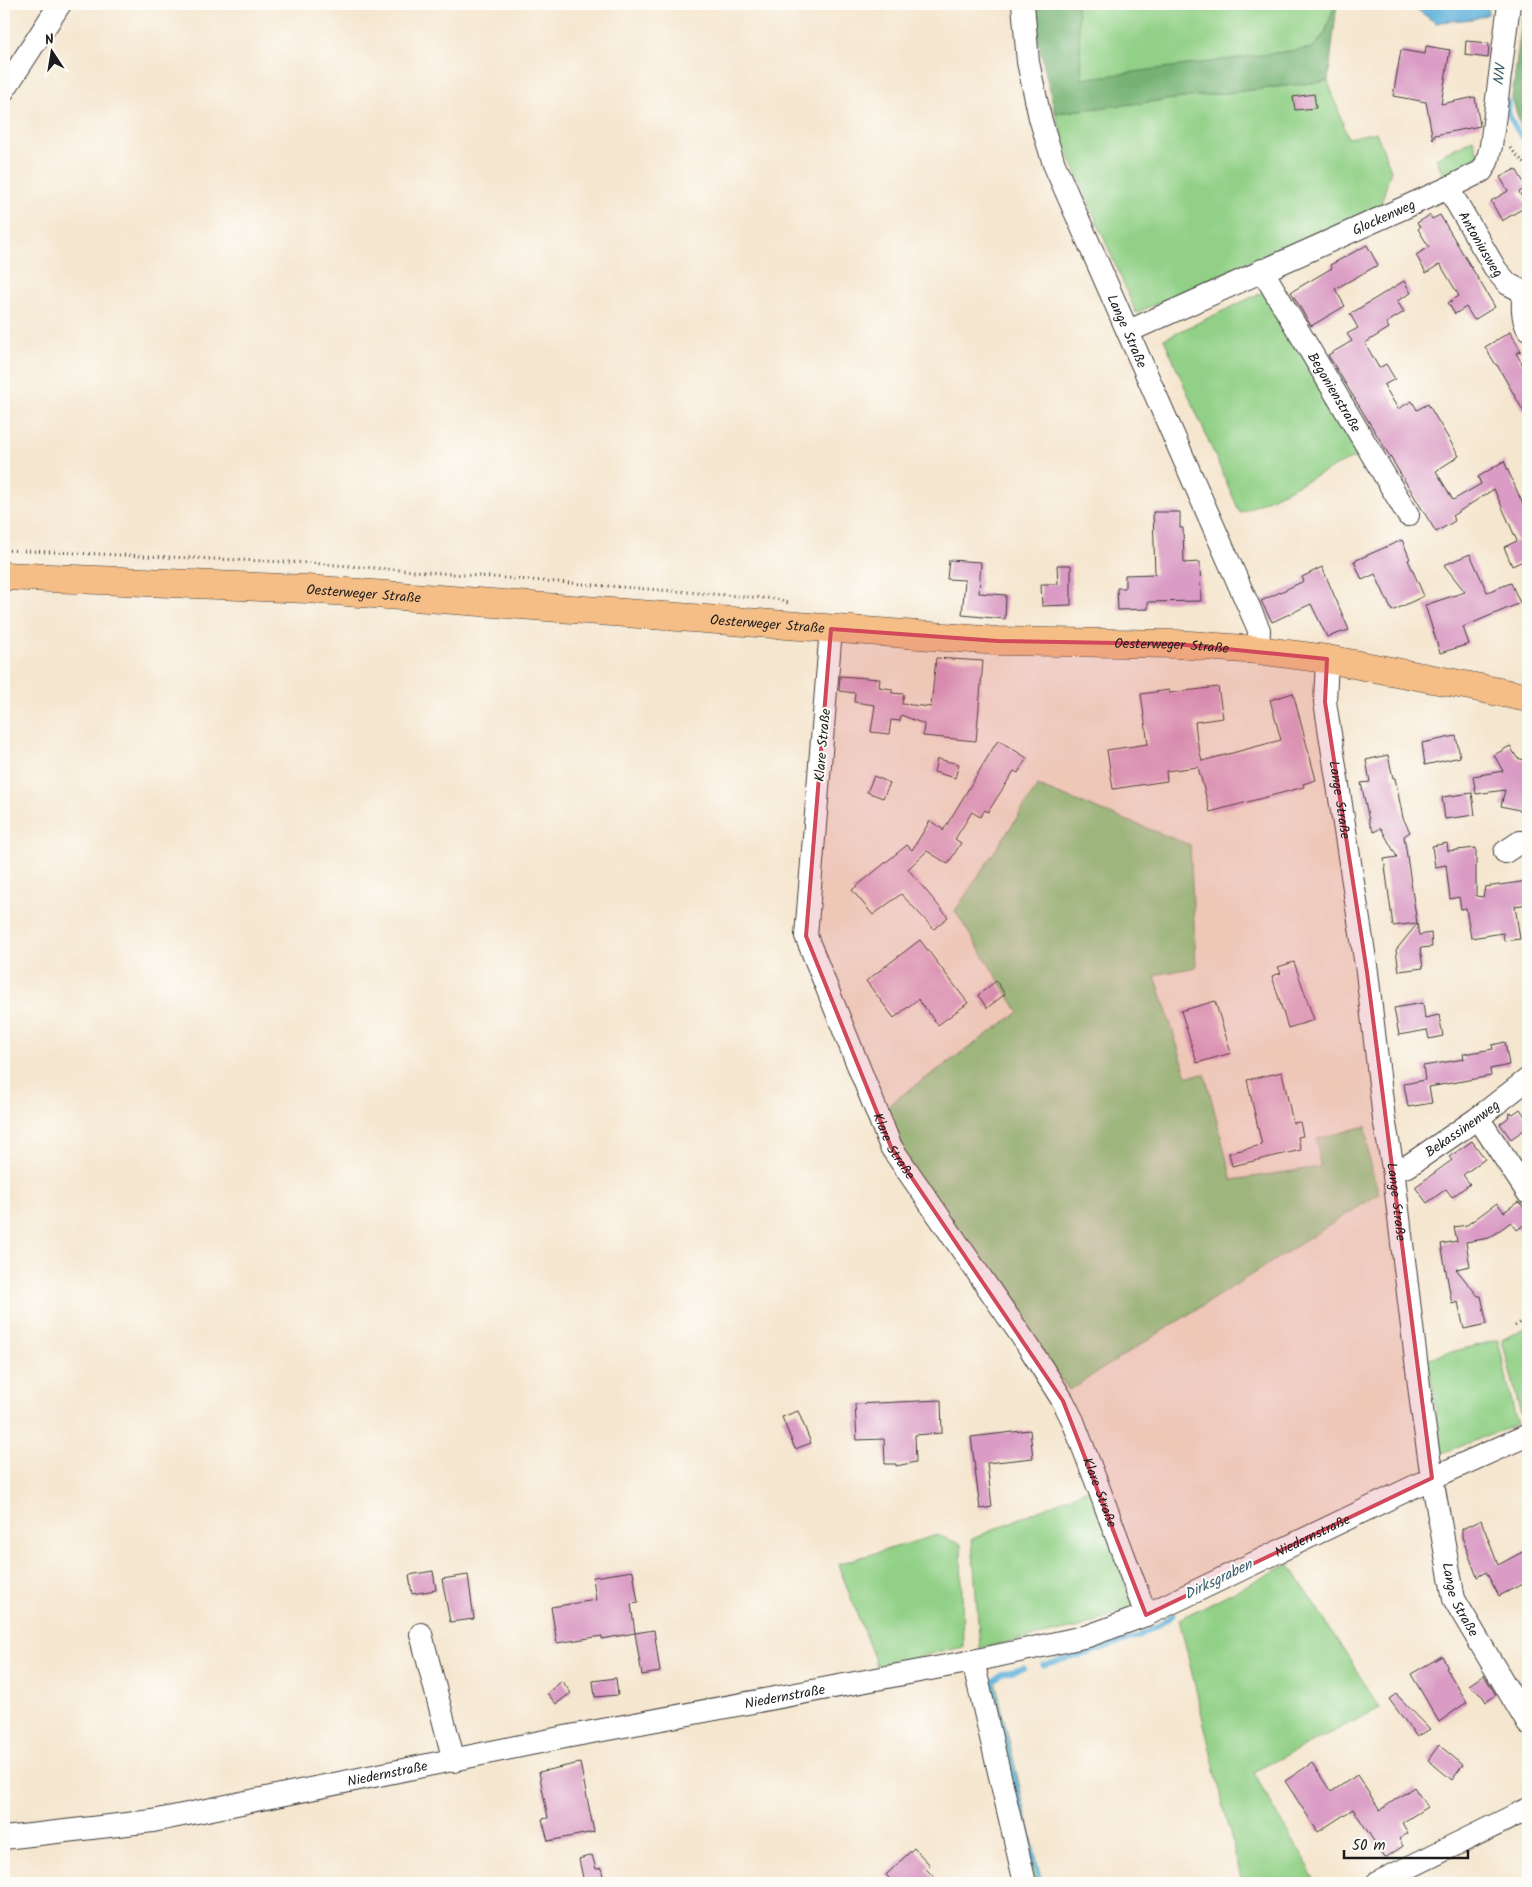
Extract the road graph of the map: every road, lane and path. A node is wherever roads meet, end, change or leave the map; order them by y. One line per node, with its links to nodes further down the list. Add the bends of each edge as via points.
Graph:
1 (60, 4): 4 (street)
2 (1023, 4): 9 (street, Lange Straße, via 1028,62 1054,164)
3 (1509, 4): 5 (street, Glockenweg, via 1487,162 1482,170)
4 (4, 90)
5 (1448, 188): 6 (street, Glockenweg); 7 (street, Antoniusweg, via 1496,270 1508,284)
6 (1262, 270): 9 (street, Glockenweg); 10 (street, Begonienstraße)
7 (1526, 292): 8 (street, Antoniusweg, via 1522,303)
8 (1528, 329)
9 (1129, 331): 15 (street, Lange Straße, via 1259,630)
10 (1408, 515)
11 (4, 550): 13 (path, via 310,563 777,598)
12 (4, 576): 14 (main road, Oesterweger Straße, via 317,590)
13 (794, 605)
14 (831, 629): 15 (main road, Oesterweger Straße, via 998,641 1176,644); 22 (street, Klare Straße, via 806,936)
15 (1258, 650): 16 (main road, Oesterweger Straße)
16 (1327, 660): 17 (main road, Oesterweger Straße); 23 (street, Lange Straße, via 1325,702)
17 (1528, 698)
18 (1528, 843): 19 (street, via 1520,842)
19 (1505, 852)
20 (1528, 1079): 21 (street, Bekassinenweg)
21 (1478, 1118): 23 (street, Bekassinenweg, via 1408,1166); 25 (street)
22 (890, 1148): 24 (street); 30 (street, Klare Straße, via 1063,1401)
23 (1393, 1168): 29 (street, Lange Straße)
24 (901, 1183)
25 (1528, 1193)
26 (1528, 1318): 27 (path)
27 (1516, 1326)
28 (1528, 1435): 29 (street, Niedernstraße)
29 (1432, 1478): 30 (street, Niedernstraße); 33 (street, Lange Straße, via 1454,1598)
30 (1146, 1615): 32 (street, Niedernstraße, via 1088,1636)
31 (421, 1634): 34 (street)
32 (973, 1661): 34 (street, Niedernstraße, via 565,1737); 37 (street)
33 (1528, 1724)
34 (454, 1761): 36 (street, Niedernstraße, via 153,1820)
35 (1528, 1809): 38 (street)
36 (4, 1838)
37 (1025, 1883)
38 (1377, 1883)

